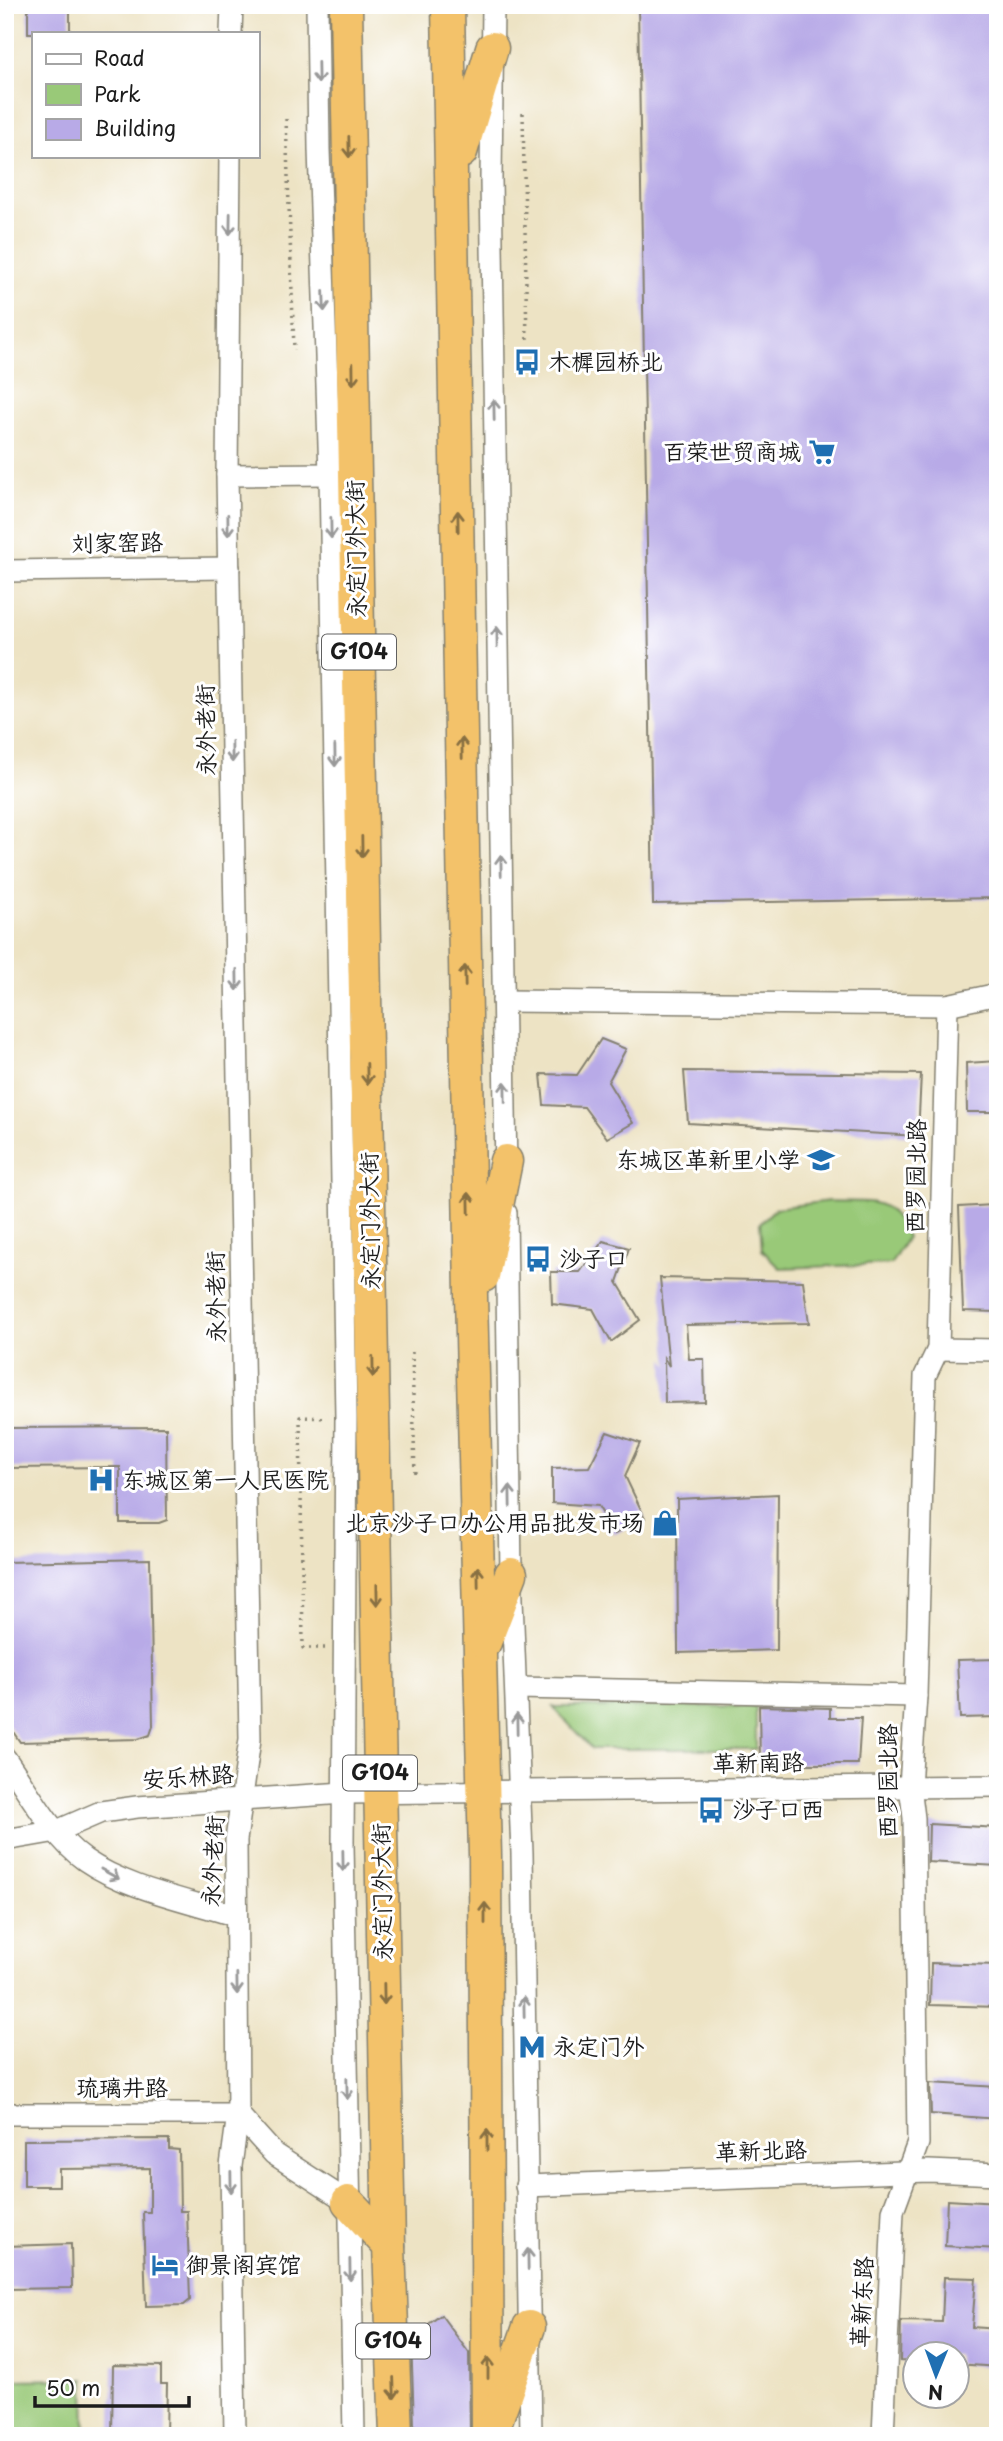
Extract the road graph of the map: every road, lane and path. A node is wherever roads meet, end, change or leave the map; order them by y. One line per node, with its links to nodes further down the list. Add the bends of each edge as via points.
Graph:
1 (232, 5): 6 (street)
2 (317, 5): 14 (street, 永定门外大街, one-way to 14)
3 (346, 5): 39 (highway, 永定门外大街 / G104, one-way to 39)
4 (449, 5): 11 (highway)
5 (493, 5): 7 (street)
6 (231, 32)
7 (492, 48): 11 (highway); 19 (street, one-way to 7)
8 (523, 113): 12 (path)
9 (286, 119): 13 (path)
10 (230, 158): 15 (street, 永外老街, one-way to 15)
11 (452, 180): 22 (highway, one-way to 11)
12 (527, 344)
13 (294, 350)
14 (330, 474): 15 (street); 26 (street, 永定门外大街, one-way to 26)
15 (227, 475): 16 (street, 永外老街, one-way to 16)
16 (229, 568): 17 (street, 刘家窑路); 40 (street, 永外老街, one-way to 40, via 250,1739)
17 (5, 571)
18 (998, 994): 20 (street)
19 (503, 1001): 20 (street); 21 (street, one-way to 19)
20 (947, 1005): 23 (street, 西罗园北路)
21 (506, 1160): 22 (highway); 28 (street, one-way to 21)
22 (472, 1335): 30 (highway, one-way to 22)
23 (938, 1349): 24 (street); 32 (street, 西罗园北路, via 925,1376)
24 (998, 1350)
25 (412, 1352): 27 (path)
26 (346, 1418): 29 (path, via 300,1417); 38 (street, 永定门外大街)
27 (415, 1477)
28 (511, 1574): 30 (highway); 31 (street)
29 (303, 1648)
30 (480, 1656): 36 (highway)
31 (516, 1688): 32 (street); 37 (street, one-way to 31)
32 (916, 1696): 34 (street, 西罗园北路)
33 (5, 1758): 41 (street)
34 (909, 1786): 35 (street, 革新南路); 37 (street, 革新南路); 46 (street, 西罗园北路, via 914,1818 918,2143)
35 (998, 1786)
36 (484, 1792): 37 (street, 革新南路); 39 (street, 安乐林路); 55 (highway, one-way to 36)
37 (520, 1792): 48 (street, one-way to 37)
38 (344, 1793): 39 (street, 安乐林路); 40 (street, 安乐林路); 49 (street, 永定门外大街, one-way to 49)
39 (380, 1793): 50 (highway, 永定门外大街 / G104, one-way to 50)
40 (243, 1799): 41 (street, 安乐林路, via 101,1812); 43 (street, 永外老街, via 236,1840)
41 (57, 1832): 42 (street, 安乐林路); 43 (street, one-way to 43, via 83,1858 118,1879)
42 (5, 1840)
43 (236, 1916): 45 (street, 永外老街, one-way to 45)
44 (5, 2114): 45 (street, 琉璃井路)
45 (238, 2115): 49 (street, via 274,2154); 52 (street, 永外老街, one-way to 52, via 231,2166)
46 (907, 2172): 47 (street, 革新北路); 48 (street, 革新北路); 57 (street, 革新东路, via 893,2211)
47 (998, 2174)
48 (527, 2186): 51 (street, one-way to 48)
49 (348, 2202): 50 (highway); 53 (street, 永定门外大街, one-way to 53)
50 (389, 2246): 54 (highway, 永定门外大街 / G104, one-way to 54)
51 (529, 2327): 55 (highway); 56 (street)
52 (235, 2436)
53 (354, 2436)
54 (396, 2436)
55 (489, 2436)
56 (531, 2436)
57 (883, 2436)

